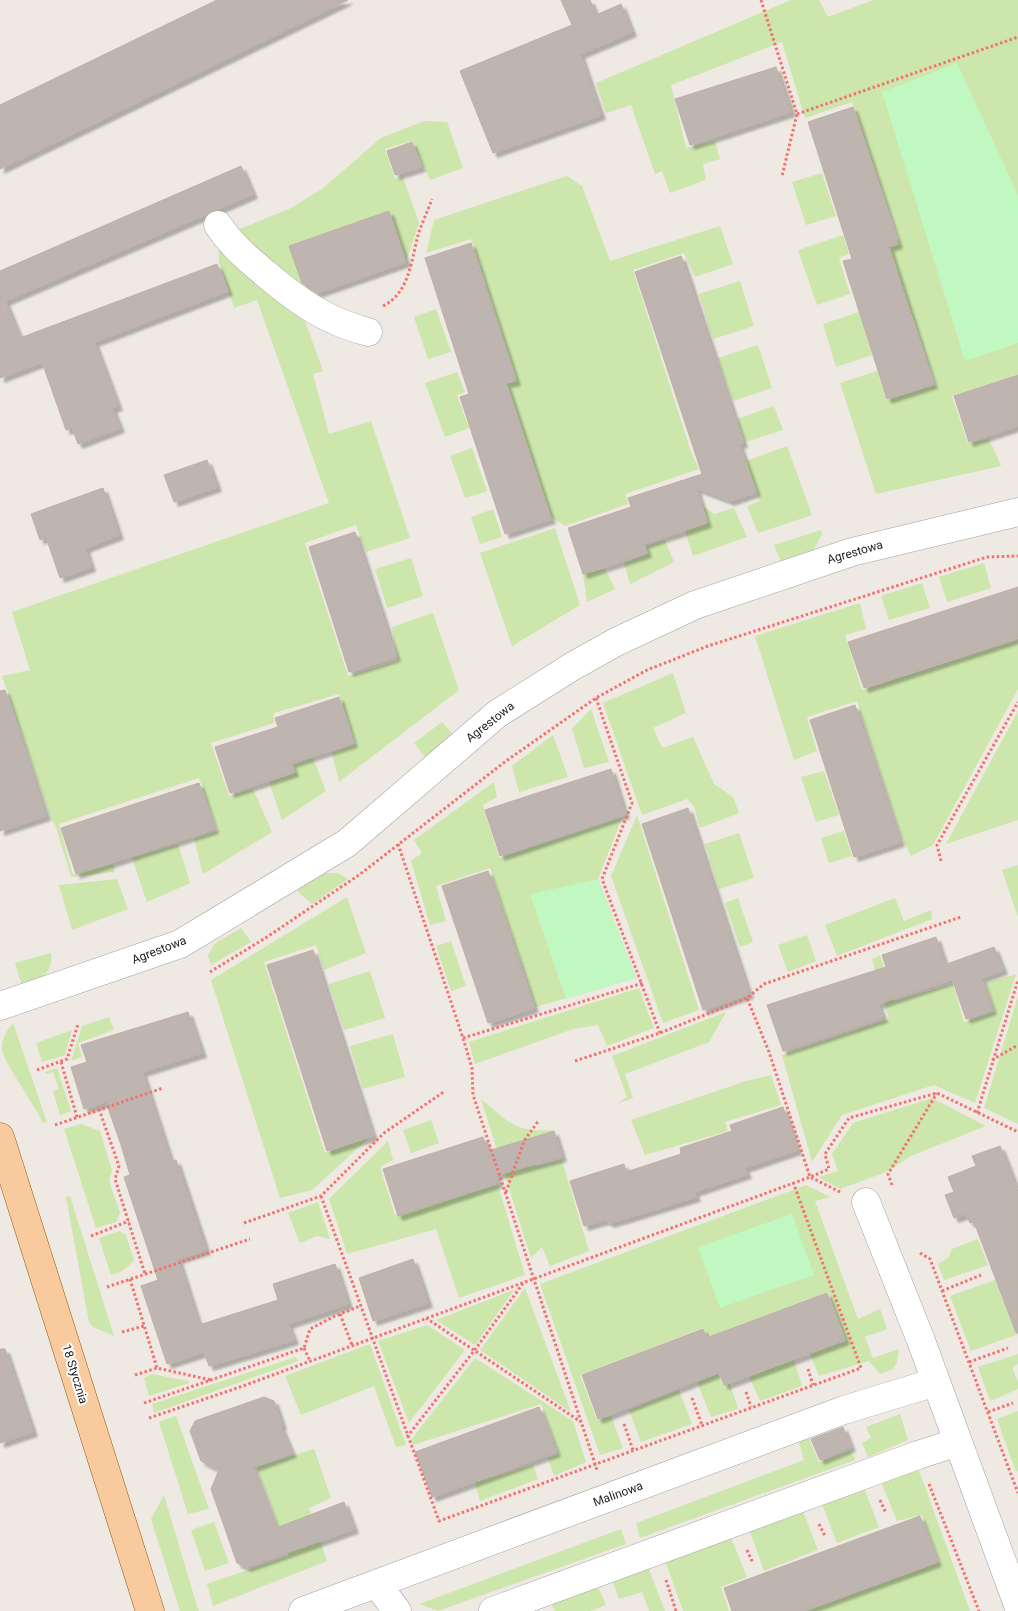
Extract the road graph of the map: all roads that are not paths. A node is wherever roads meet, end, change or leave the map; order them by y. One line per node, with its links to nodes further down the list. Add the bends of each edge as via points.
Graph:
1 (218, 225): 2 (street, via 232,246 299,303 341,324)
2 (368, 332)
3 (1018, 512): 4 (street, Agrestowa, via 852,552 695,605 616,642 497,714 346,843 180,944)
4 (0, 1006)
5 (0, 1138): 11 (main road, 18 Stycznia)
6 (854, 1198): 7 (street)
7 (936, 1382): 8 (street); 9 (street, Malinowa, via 844,1410)
8 (958, 1442): 10 (street); 14 (street)
9 (377, 1584): 12 (street, Malinowa); 13 (street)
10 (1018, 1605)
11 (150, 1611)
12 (303, 1611)
13 (398, 1611)
14 (492, 1611)

